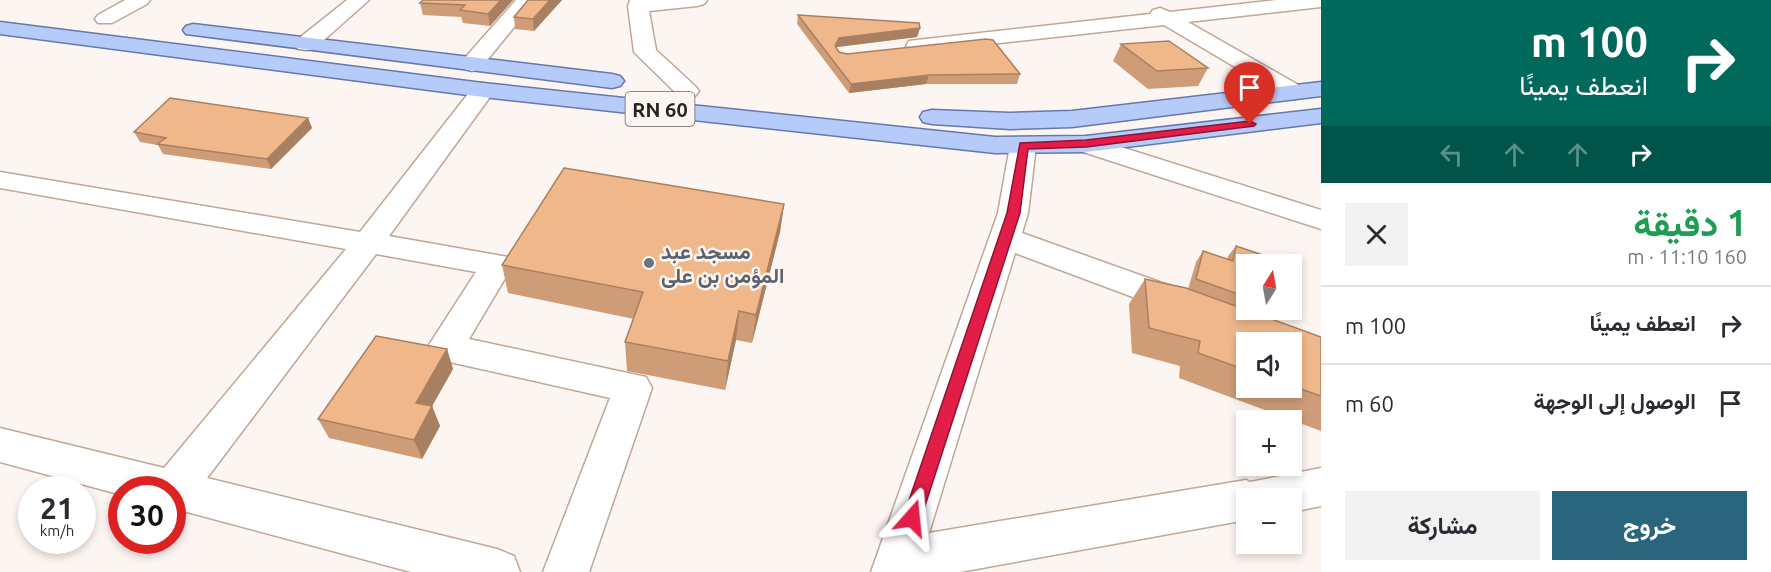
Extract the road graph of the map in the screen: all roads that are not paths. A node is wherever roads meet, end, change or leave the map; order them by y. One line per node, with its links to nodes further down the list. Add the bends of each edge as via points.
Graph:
1 (140, 0): 10 (street)
2 (359, 0): 14 (street)
3 (526, 0): 16 (street)
4 (697, 0): 7 (street)
5 (1137, 0): 9 (street)
6 (1321, 1): 9 (street)
7 (639, 3): 20 (street, via 645,52)
8 (82, 16): 10 (main road)
9 (1166, 18): 15 (street); 21 (street)
10 (105, 19): 11 (main road)
11 (140, 23)
12 (0, 28): 16 (main road, RN 60)
13 (176, 28): 14 (main road, RN 60)
14 (306, 44): 16 (main road, RN 60)
15 (894, 49)
16 (477, 77): 17 (main road, RN 60); 24 (main road, RN 60, via 965,142); 28 (street)
17 (630, 84)
18 (653, 86): 20 (main road, RN 60)
19 (1321, 89): 21 (main road, RN 60)
20 (687, 90): 21 (main road, RN 60, via 924,116 1010,121 1101,116)
21 (1294, 92)
22 (1321, 116): 23 (main road, RN 60)
23 (1086, 144): 24 (main road, RN 60); 26 (street)
24 (1023, 146): 27 (street, via 1013,213)
25 (0, 180): 28 (street)
26 (1321, 220)
27 (1005, 238): 29 (street); 37 (street)
28 (368, 243): 32 (street); 39 (street, via 497,265 445,348 633,387)
29 (1212, 314)
30 (2, 447): 31 (street)
31 (120, 476)
32 (183, 476)
33 (1321, 487): 34 (street)
34 (1302, 490)
35 (186, 492): 38 (street)
36 (1236, 502): 37 (street)
37 (896, 567)
38 (497, 572)
39 (566, 572)

